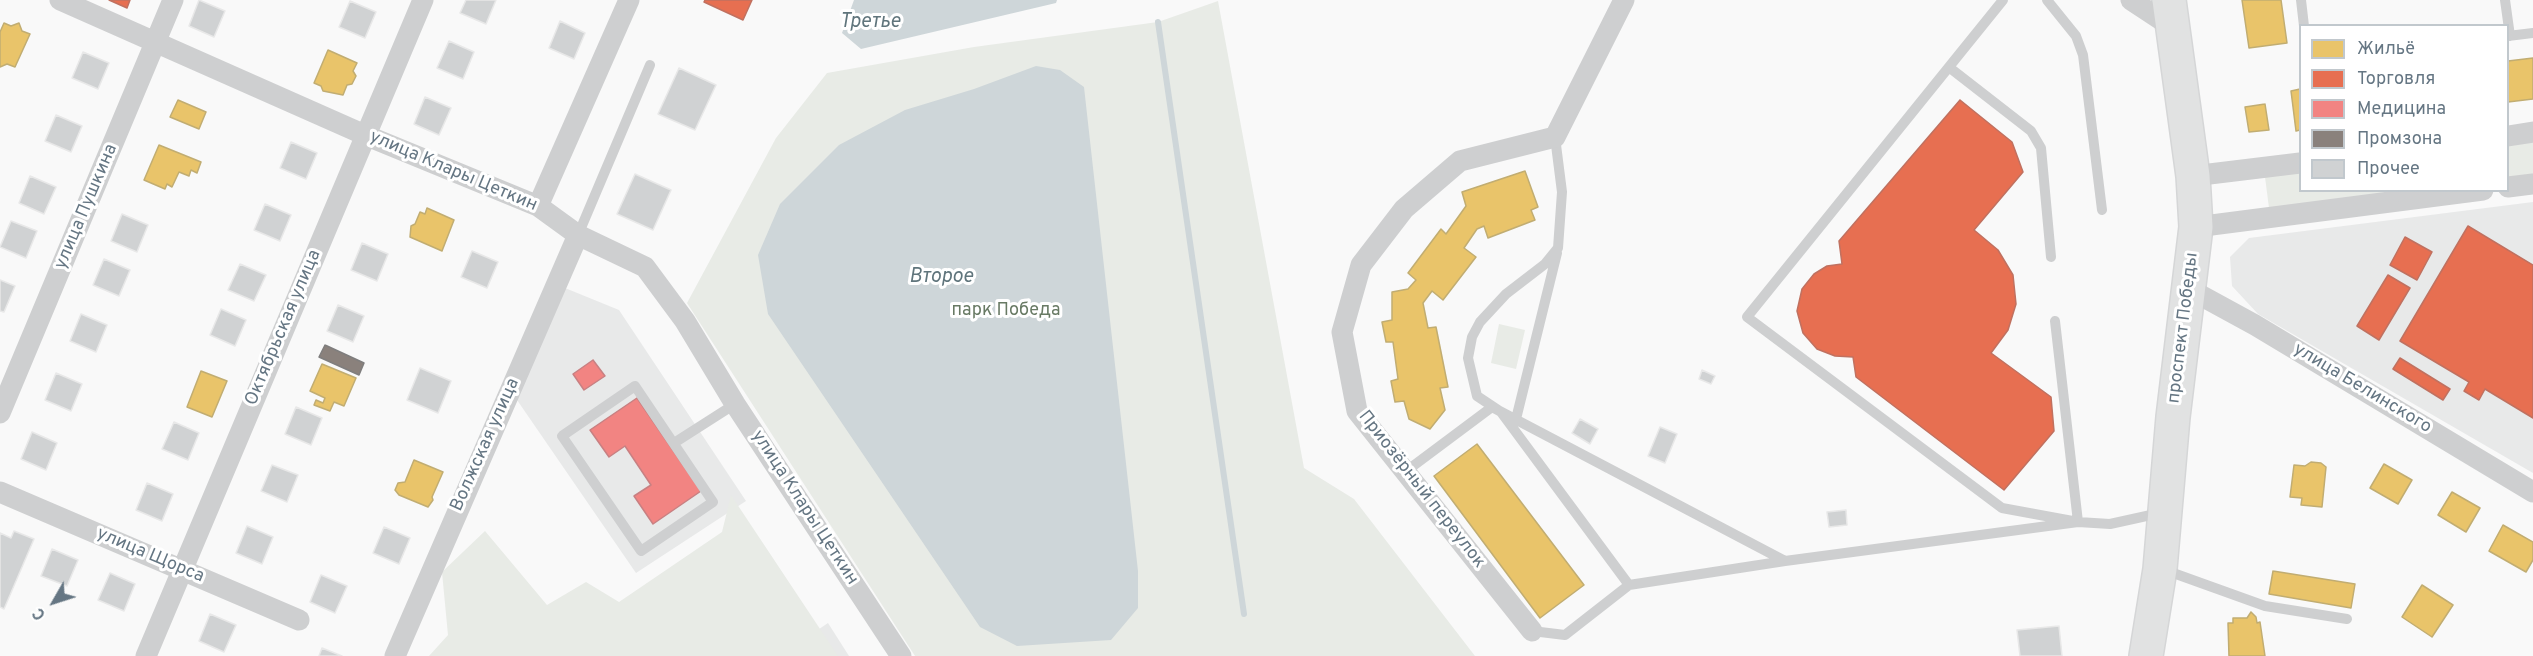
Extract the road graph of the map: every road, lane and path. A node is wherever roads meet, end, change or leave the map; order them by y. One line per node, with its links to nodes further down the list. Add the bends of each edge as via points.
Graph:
1 (60, 0): 16 (street, улица Клары Цеткин)
2 (173, 0): 16 (street, улица Пушкина)
3 (423, 0): 20 (street, Октябрьская улица)
4 (629, 0): 28 (street)
5 (1624, 0): 22 (street)
6 (2003, 0): 18 (lane)
7 (2047, 0): 29 (lane, via 2076,36 2082,55)
8 (2131, 0): 11 (street)
9 (2301, 0): 12 (lane)
10 (2505, 0): 13 (lane)
11 (2170, 14): 24 (main road, проспект Победы)
12 (2304, 24)
13 (2508, 24)
14 (2533, 33): 15 (lane)
15 (2509, 36)
16 (156, 41): 20 (street, улица Клары Цеткин); 38 (street, улица Пушкина)
17 (650, 65): 31 (lane)
18 (1950, 68): 33 (lane, via 2031,131 2041,148); 45 (lane, via 1747,316 2002,508)
19 (2533, 132): 21 (street)
20 (364, 135): 28 (street, улица Клары Цеткин); 48 (street, Октябрьская улица)
21 (2509, 136)
22 (1555, 137): 32 (lane, via 1562,192); 41 (street, Приозёрный переулок, via 1460,160 1404,209 1361,266 1342,332 1358,411)
23 (2299, 163): 24 (street)
24 (2193, 176): 30 (main road, проспект Победы)
25 (2533, 184): 26 (street)
26 (2509, 187)
27 (2467, 192): 30 (street)
28 (538, 206): 31 (street, улица Клары Цеткин)
29 (2102, 210)
30 (2196, 227): 34 (main road, проспект Победы)
31 (578, 235): 36 (street, улица Клары Цеткин, via 645,267 685,321); 54 (street, Волжская улица)
32 (1558, 248): 37 (lane, via 1545,264 1506,294 1480,322 1472,337 1468,358 1477,396); 39 (lane)
33 (2050, 257)
34 (2189, 289): 43 (street, улица Белинского); 44 (main road, проспект Победы)
35 (2055, 321): 45 (lane)
36 (735, 404): 40 (lane); 55 (street, улица Клары Цеткин)
37 (1492, 406): 39 (lane); 41 (lane); 49 (lane, via 1501,412)
38 (0, 413)
39 (1516, 419): 46 (lane)
40 (674, 443): 40 (lane, via 635,386 562,436 641,551 713,502)
41 (1405, 472): 52 (street, Приозёрный переулок)
42 (0, 492): 48 (street, улица Щорса)
43 (2533, 492)
44 (2163, 512): 45 (lane, via 2110,524); 47 (main road, проспект Победы)
45 (2078, 522): 46 (lane)
46 (1785, 561): 49 (lane)
47 (2160, 568): 50 (lane, via 2265,606); 56 (main road, проспект Победы)
48 (182, 570): 51 (street, улица Щорса); 53 (street, Октябрьская улица)
49 (1629, 585): 52 (lane, via 1565,635)
50 (2347, 619)
51 (299, 620)
52 (1532, 631)
53 (146, 656)
54 (394, 656)
55 (902, 656)
56 (2146, 656)

